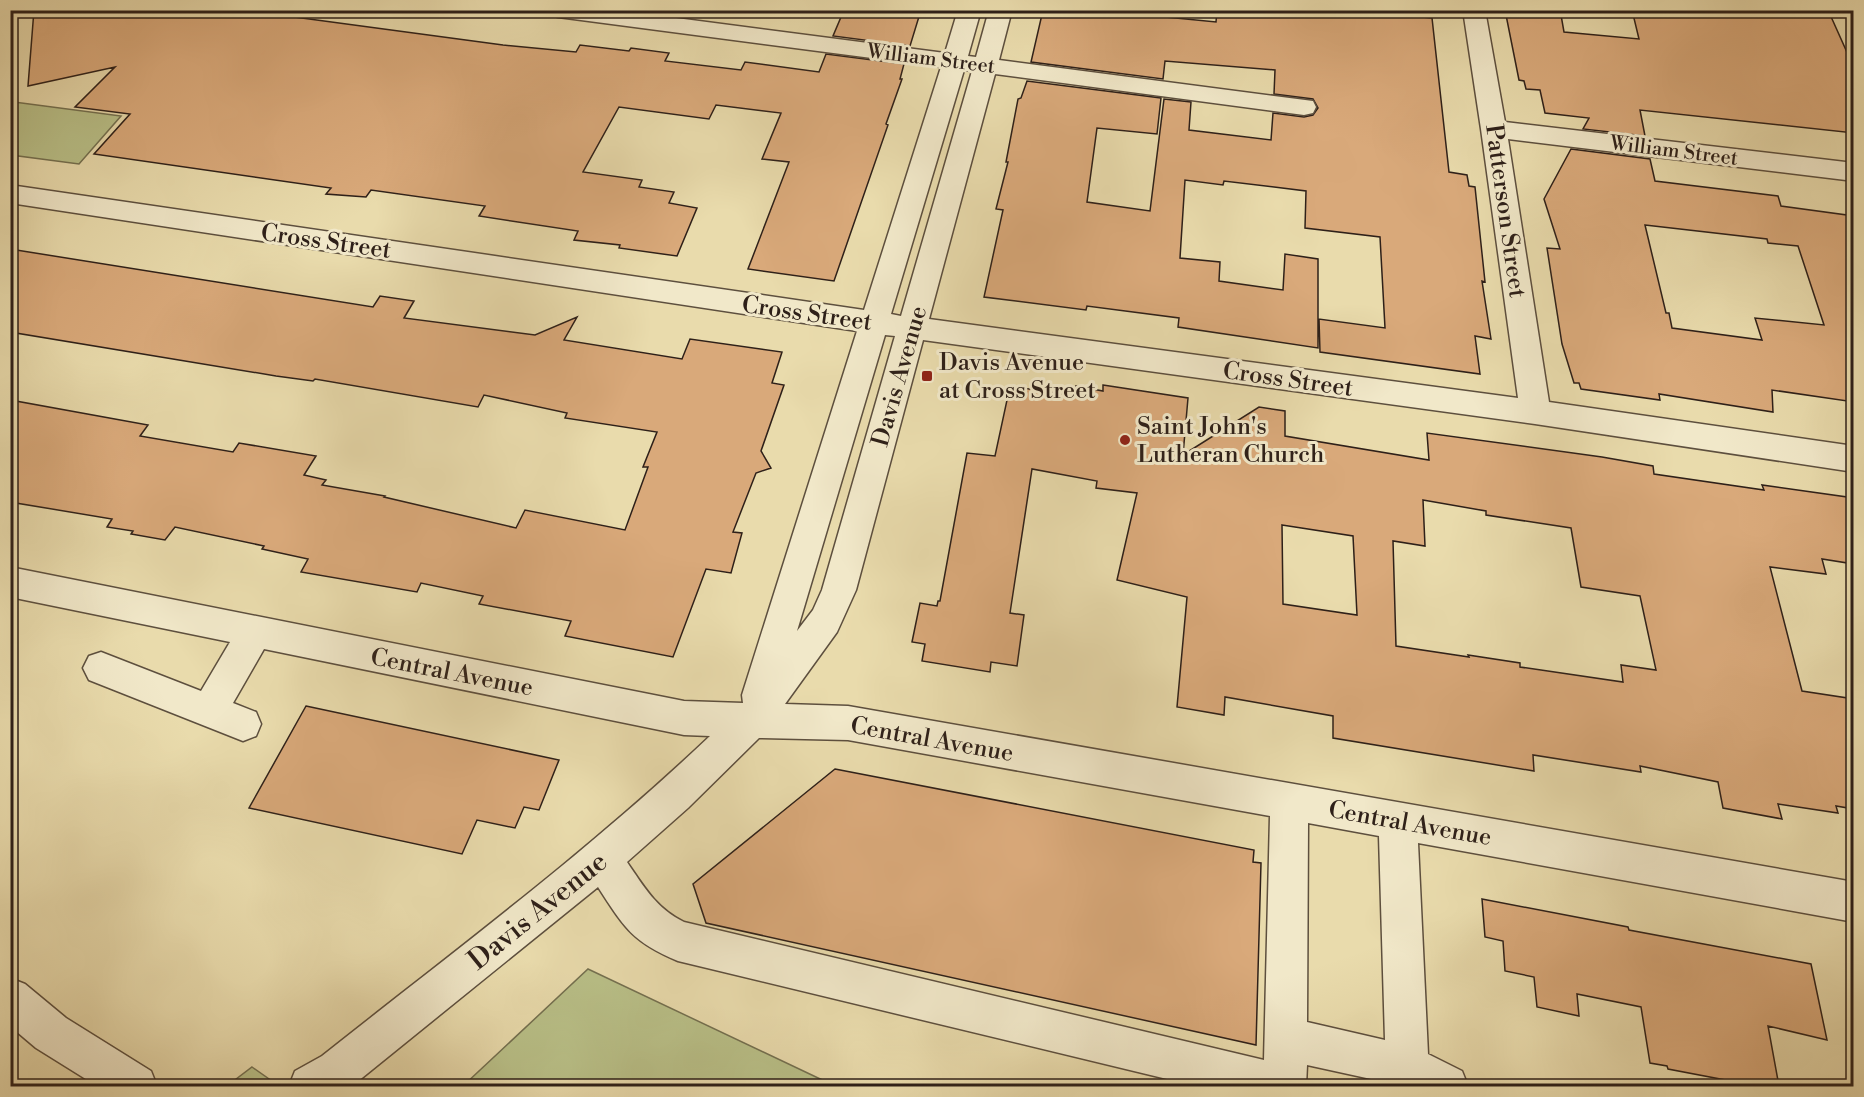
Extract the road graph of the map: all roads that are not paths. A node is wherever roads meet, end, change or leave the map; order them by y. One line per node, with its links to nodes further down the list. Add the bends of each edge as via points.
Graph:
1 (558, 10): 5 (street, William Street)
2 (970, 10): 5 (street, Davis Avenue)
3 (1001, 10): 6 (street, Davis Avenue)
4 (1474, 10): 8 (street, Patterson Street)
5 (954, 61): 6 (street, William Street); 11 (street, Davis Avenue)
6 (985, 65): 7 (street, William Street); 12 (street, Davis Avenue)
7 (1304, 107)
8 (1494, 129): 9 (street, William Street); 13 (street, Patterson Street)
9 (1854, 172)
10 (10, 194): 11 (street, Cross Street)
11 (875, 323): 12 (street, Cross Street); 19 (street, Davis Avenue)
12 (912, 328): 13 (street, Cross Street); 19 (street, Davis Avenue, via 836,597 825,621)
13 (1535, 412): 14 (street, Cross Street)
14 (1854, 459)
15 (10, 582): 16 (street, Central Avenue)
16 (255, 632): 18 (street); 19 (street, Central Avenue, via 684,718)
17 (101, 668): 18 (street)
18 (209, 711): 20 (street)
19 (752, 720): 21 (street, Central Avenue, via 848,723); 23 (street, Davis Avenue)
20 (243, 724)
21 (1289, 802): 22 (street, Central Avenue); 26 (street)
22 (1398, 820): 24 (street, Central Avenue); 27 (street)
23 (602, 859): 29 (street, Davis Avenue, via 337,1071); 30 (street, via 652,927 678,941)
24 (1854, 902)
25 (10, 999): 28 (street, via 51,1033)
26 (1286, 1040): 27 (street); 30 (street)
27 (1407, 1066): 31 (street)
28 (136, 1086)
29 (310, 1086)
30 (1284, 1086)
31 (1447, 1086)

